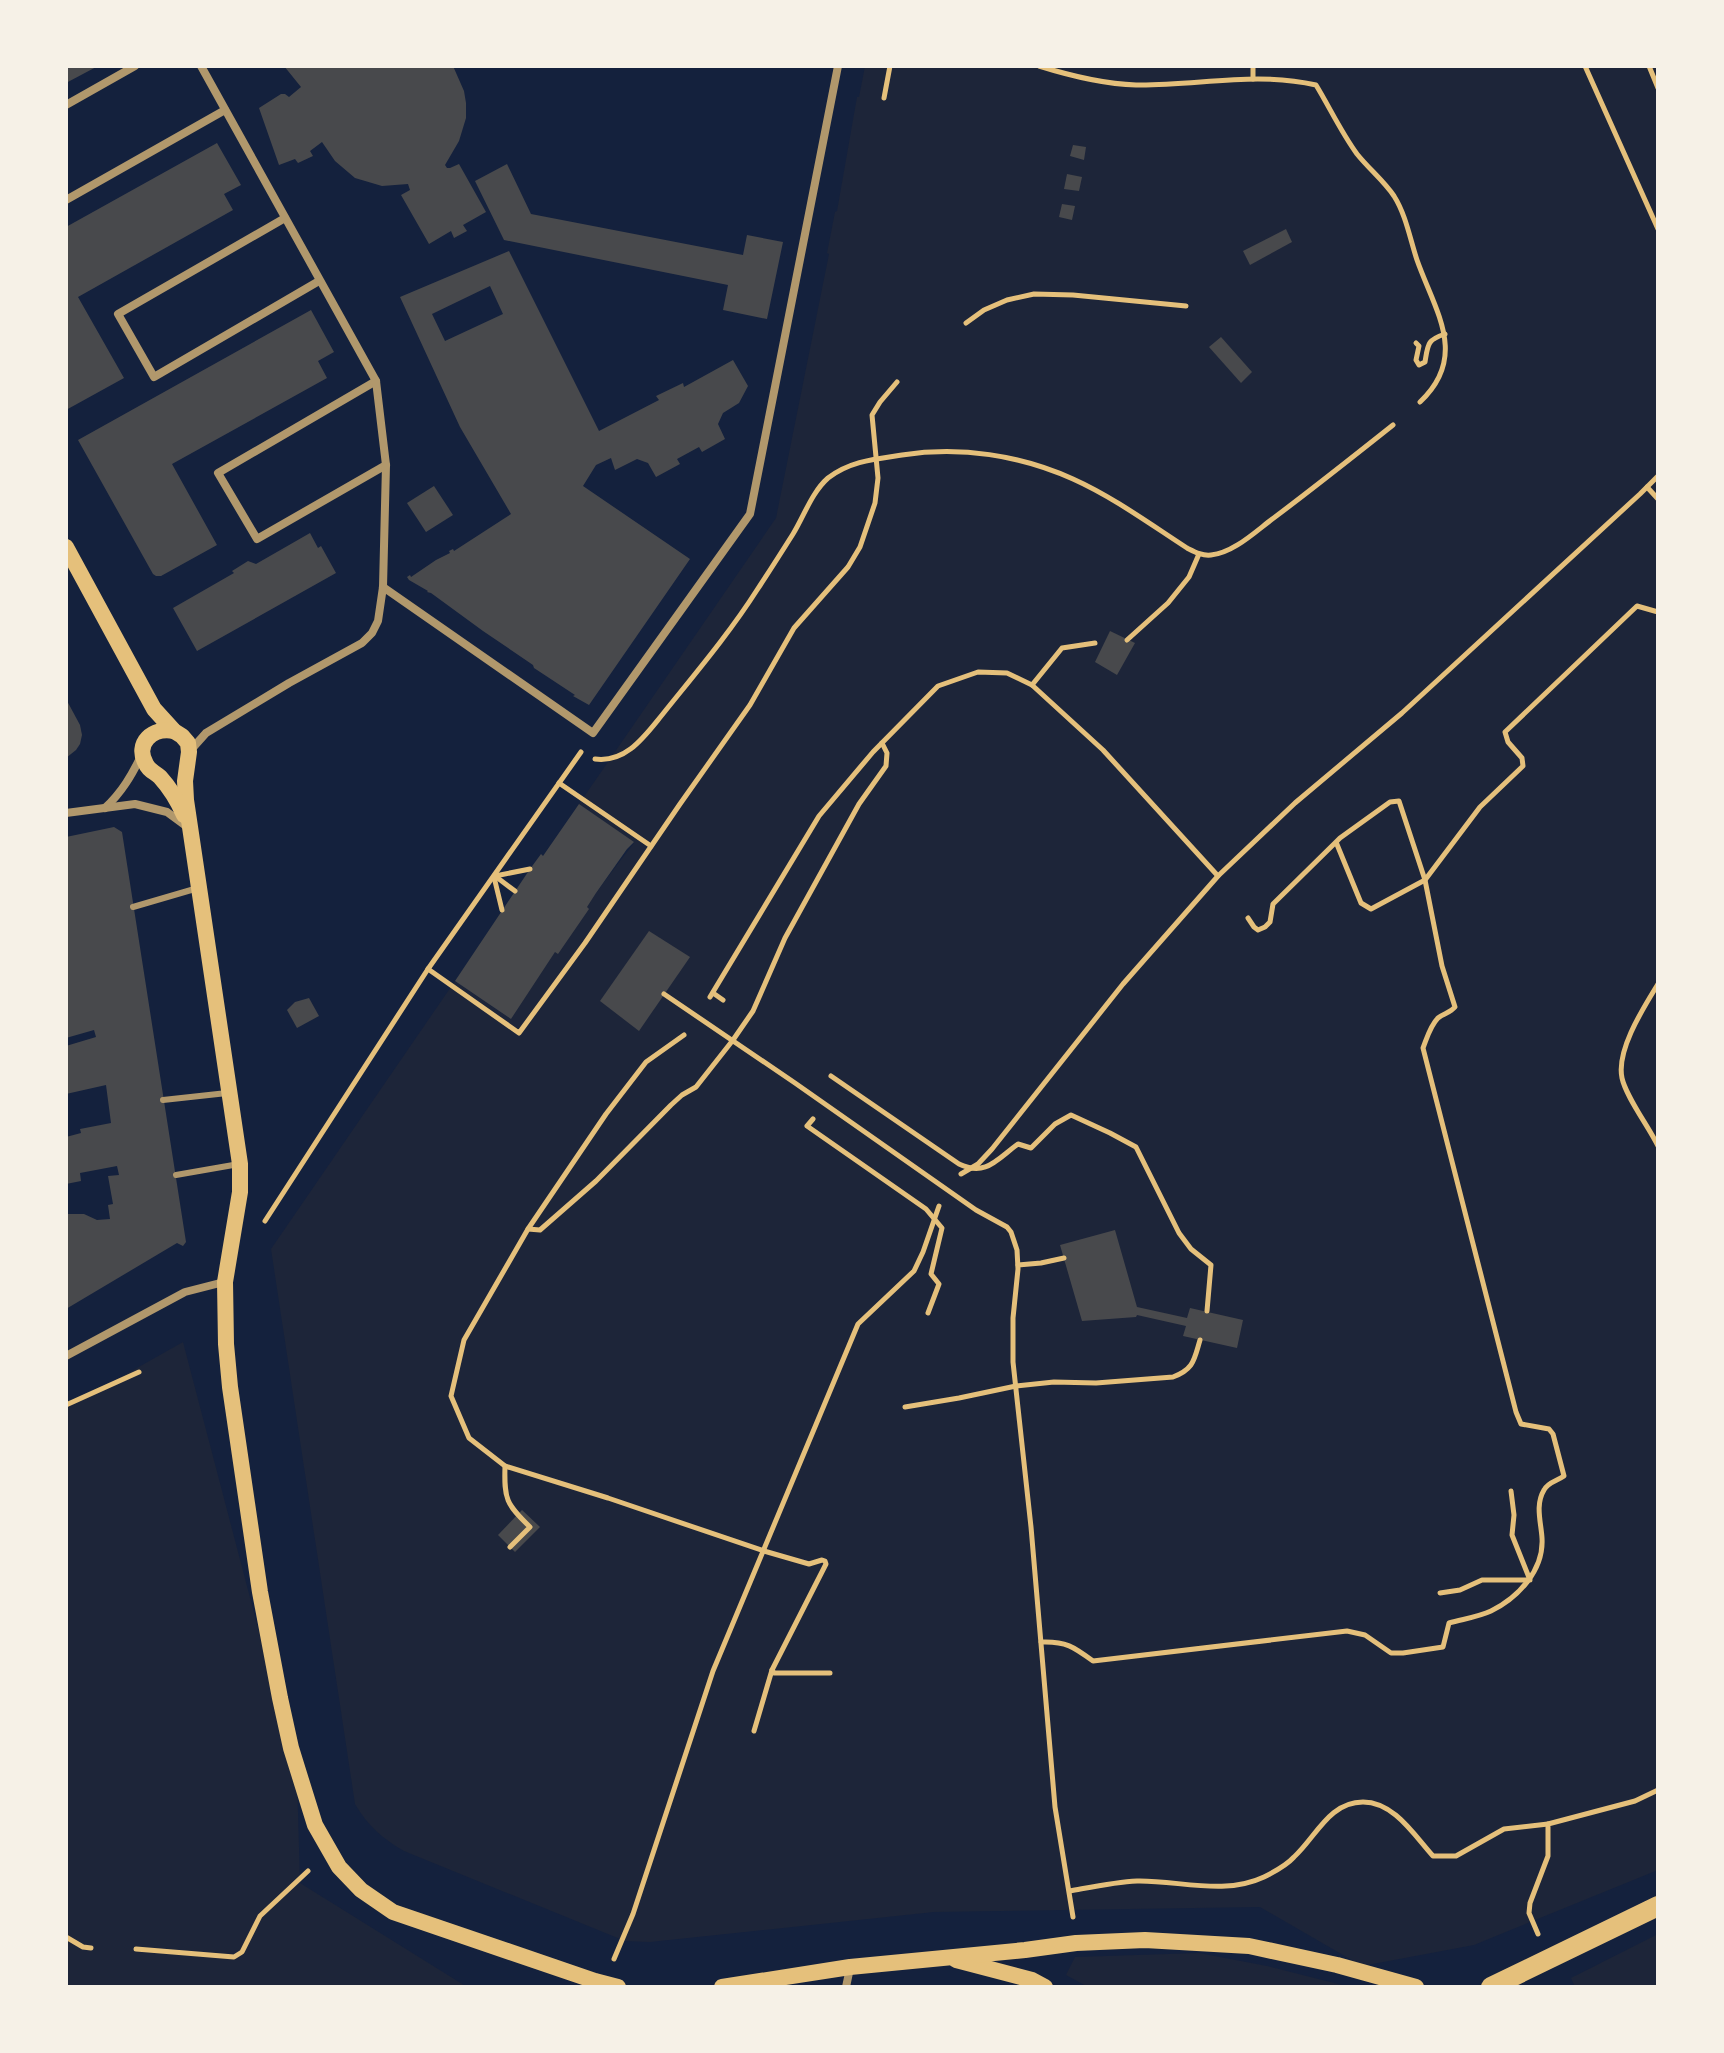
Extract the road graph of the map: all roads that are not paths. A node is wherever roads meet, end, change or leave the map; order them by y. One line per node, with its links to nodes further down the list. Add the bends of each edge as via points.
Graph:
1 (135, 66): 4 (street)
2 (201, 66): 5 (street)
3 (838, 66): 12 (street, via 750,514 593,733)
4 (66, 105)
5 (225, 110): 6 (street); 7 (street)
6 (66, 200)
7 (285, 218): 8 (street); 8 (street, via 118,314 154,377)
8 (319, 281): 9 (street)
9 (376, 381): 10 (street); 10 (street, via 218,473 257,539)
10 (386, 465): 12 (street)
11 (66, 547): 13 (main road)
12 (383, 587): 15 (street, via 378,621 362,643)
13 (154, 709): 14 (main road); 16 (main road)
14 (178, 733): 15 (street); 16 (main road, via 165,729); 18 (main road, via 188,743)
15 (206, 733): 18 (street)
16 (149, 736): 17 (main road)
17 (142, 753): 19 (main road); 20 (street, via 128,783)
18 (188, 756): 19 (main road, via 183,769); 22 (main road)
19 (158, 775): 22 (main road, via 179,803)
20 (105, 808): 21 (street); 22 (street, via 151,806)
21 (66, 813)
22 (189, 829): 23 (main road)
23 (198, 888): 24 (lane); 25 (main road)
24 (133, 907)
25 (228, 1093): 26 (lane); 27 (main road)
26 (163, 1100)
27 (240, 1164): 28 (lane); 29 (main road)
28 (176, 1175)
29 (225, 1282): 30 (street, via 185,1292); 34 (main road, via 230,1387 260,1592 291,1748 315,1825 339,1867 393,1912)
30 (66, 1356)
31 (1658, 1906): 39 (main road)
32 (943, 1957): 33 (main road); 37 (main road); 38 (main road, via 1145,1940 1249,1946)
33 (850, 1967): 35 (main road); 36 (street)
34 (611, 1985)
35 (722, 1987)
36 (846, 1987)
37 (1045, 1987)
38 (1416, 1987)
39 (1491, 1987)

